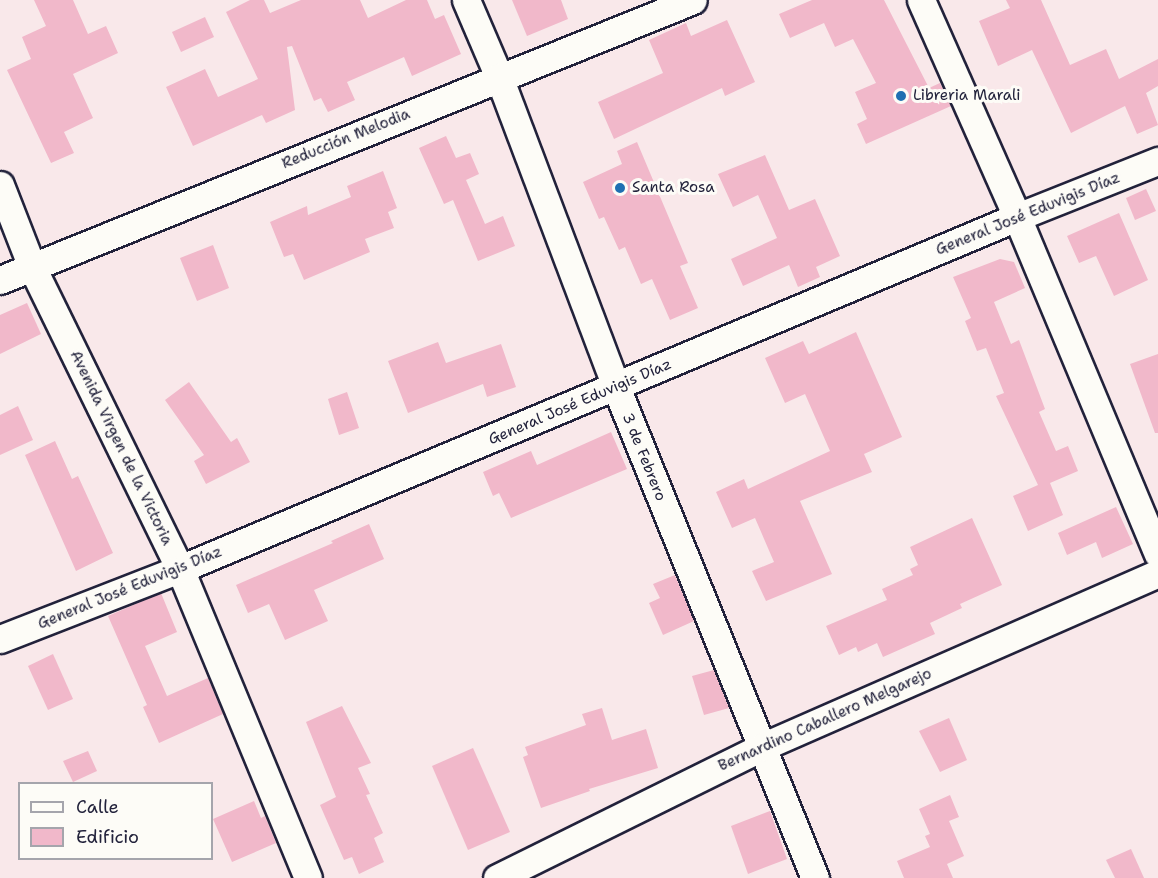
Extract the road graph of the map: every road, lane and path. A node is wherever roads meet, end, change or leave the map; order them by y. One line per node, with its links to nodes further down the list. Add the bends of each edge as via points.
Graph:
1 (466, 0): 4 (street, 3 de Febrero)
2 (693, 0): 4 (street, Reducción Melodia)
3 (921, 0): 7 (street)
4 (499, 77): 8 (street, Reducción Melodia); 10 (street, 3 de Febrero)
5 (1158, 161): 7 (street, General José Eduvigis Díaz)
6 (0, 185): 8 (street, Avenida Virgen de la Victoria)
7 (1017, 217): 10 (street, General José Eduvigis Díaz); 11 (street)
8 (32, 267): 9 (street, Reducción Melodia); 12 (street, Avenida Virgen de la Victoria)
9 (0, 280)
10 (616, 387): 12 (street, General José Eduvigis Díaz); 15 (street, 3 de Febrero)
11 (1158, 554)
12 (180, 569): 14 (street, General José Eduvigis Díaz); 16 (street, Avenida Virgen de la Victoria)
13 (1158, 573): 15 (street, Bernardino Caballero Melgarejo)
14 (0, 639)
15 (762, 747): 17 (street, Bernardino Caballero Melgarejo); 18 (street, 3 de Febrero)
16 (308, 878)
17 (497, 878)
18 (815, 878)

